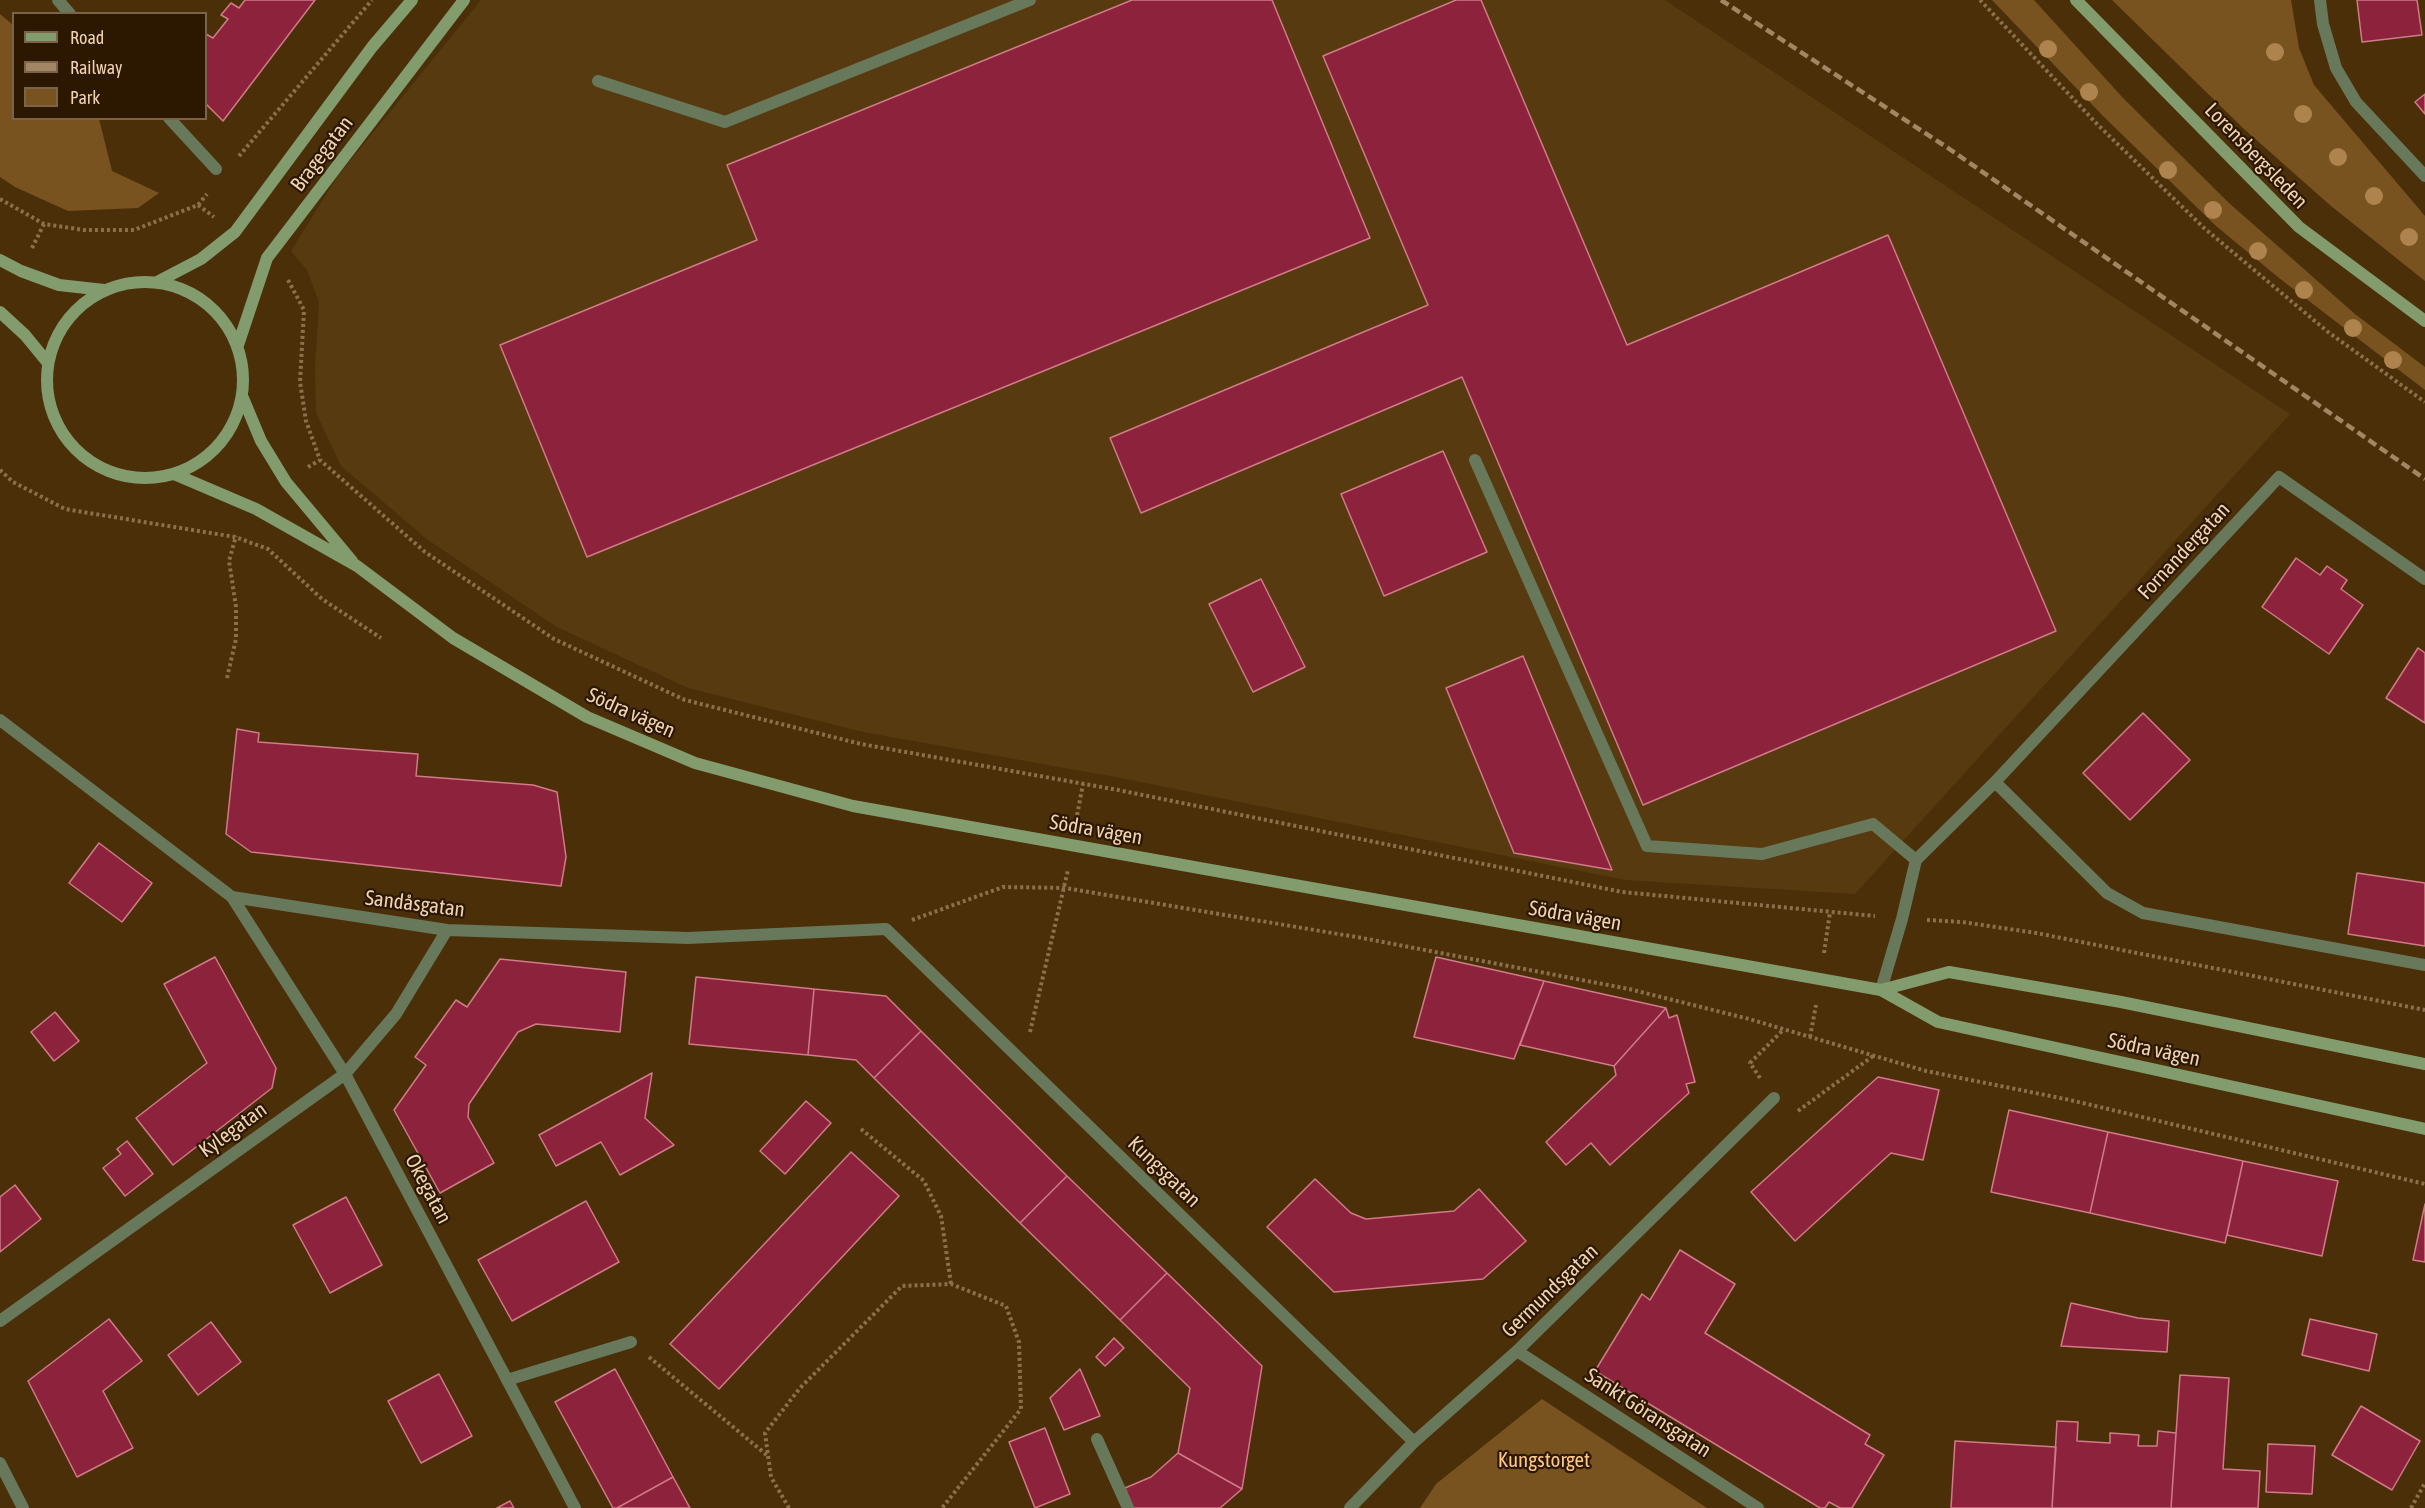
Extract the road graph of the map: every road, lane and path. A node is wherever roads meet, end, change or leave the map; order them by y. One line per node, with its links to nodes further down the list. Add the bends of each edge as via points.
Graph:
1 (58, 0): 9 (street)
2 (372, 0): 12 (path)
3 (412, 0): 18 (main road, Bragegatan, via 372,47)
4 (464, 0): 19 (main road, Bragegatan)
5 (1030, 0): 10 (street, via 725,122)
6 (1980, 0): 28 (path, via 2097,124 2204,228 2328,332)
7 (2076, 0): 24 (main road, Lorensbergsleden, via 2299,227)
8 (2320, 0): 14 (street, via 2336,68 2356,102)
9 (68, 12)
10 (598, 81)
11 (171, 120): 13 (street)
12 (236, 160)
13 (216, 169)
14 (2425, 176)
15 (213, 187): 17 (path)
16 (0, 199): 17 (path, via 44,224 84,230 134,230)
17 (198, 205): 18 (path)
18 (235, 232): 21 (main road, Bragegatan, via 201,259)
19 (267, 258): 25 (main road, Bragegatan); 30 (path, via 291,283 304,310 300,382 306,422)
20 (0, 260): 22 (main road, via 59,285)
21 (157, 282): 22 (main road, via 129,282); 25 (main road, via 183,288 206,302 225,321)
22 (104, 290): 26 (main road, via 81,305 63,325)
23 (0, 312): 26 (main road)
24 (2425, 321)
25 (238, 345): 27 (main road, via 244,371)
26 (48, 363): 32 (main road, via 50,405 59,428 74,448 95,466 120,476 147,479)
27 (243, 398): 32 (main road, via 235,424 219,446 199,464); 33 (main road, Södra vägen, via 261,441)
28 (2425, 402)
29 (1475, 459): 44 (street, via 1647,846 1762,854 1873,824)
30 (320, 460): 33 (path); 42 (path, via 425,552 554,639 686,700 861,744)
31 (0, 470): 35 (path, via 13,482 65,509)
32 (174, 474): 34 (main road, Södra vägen)
33 (286, 482): 36 (main road, Södra vägen)
34 (256, 509): 35 (path); 36 (main road, Södra vägen)
35 (235, 537): 38 (path, via 267,549 322,599); 39 (path, via 229,561 236,639)
36 (357, 566): 43 (main road, Södra vägen, via 453,638 514,675 587,717 695,763 854,806)
37 (2425, 579): 41 (street, Fornandergatan, via 2279,477)
38 (381, 638)
39 (227, 678)
40 (0, 720): 46 (street, Sandåsgatan)
41 (1995, 782): 44 (street, Fornandergatan); 50 (street, via 2107,893 2143,913)
42 (1083, 784): 43 (path); 47 (path, via 1622,892)
43 (1072, 845): 45 (path); 51 (main road, Södra vägen)
44 (1916, 861): 47 (street)
45 (1065, 888): 48 (path, via 1003,887); 53 (path, via 1629,988); 55 (path)
46 (232, 897): 49 (street, Sandåsgatan); 57 (street, Okegatan)
47 (1902, 919): 51 (street); 52 (path, via 1962,922 2036,933)
48 (886, 929): 49 (street, Sandåsgatan, via 688,939); 55 (street, Kungsgatan)
49 (447, 930): 57 (street, Kylegatan, via 396,1014)
50 (2425, 965)
51 (1881, 990): 56 (main road, Södra vägen, via 1949,972 2121,1002); 60 (main road, Södra vägen, via 1938,1022)
52 (2425, 1010)
53 (1784, 1029): 54 (path); 58 (path, via 1750,1064)
54 (1873, 1056): 58 (path, via 1799,1112); 61 (path)
55 (1023, 1062): 68 (street, Kungsgatan)
56 (2425, 1064)
57 (345, 1074): 63 (street, Kylegatan); 66 (street, Okegatan)
58 (1774, 1098): 65 (street, Germundsgatan)
59 (861, 1129): 62 (path, via 924,1181 940,1216)
60 (2425, 1129)
61 (2425, 1184)
62 (951, 1284): 69 (path, via 902,1286 800,1388 765,1433); 75 (path, via 1006,1306 1019,1342 1021,1409)
63 (0, 1321)
64 (631, 1342): 66 (street); 69 (path)
65 (1517, 1351): 68 (street, Germundsgatan); 78 (street, Sankt Göransgatan)
66 (507, 1380): 73 (street, Okegatan)
67 (1097, 1439): 76 (street)
68 (1414, 1443): 77 (street, Germundsgatan)
69 (768, 1456): 74 (path, via 771,1477)
70 (0, 1463): 72 (street)
71 (2425, 1483): 79 (path)
72 (23, 1508)
73 (575, 1508)
74 (789, 1508)
75 (942, 1508)
76 (1128, 1508)
77 (1350, 1508)
78 (1758, 1508)
79 (2411, 1508)

